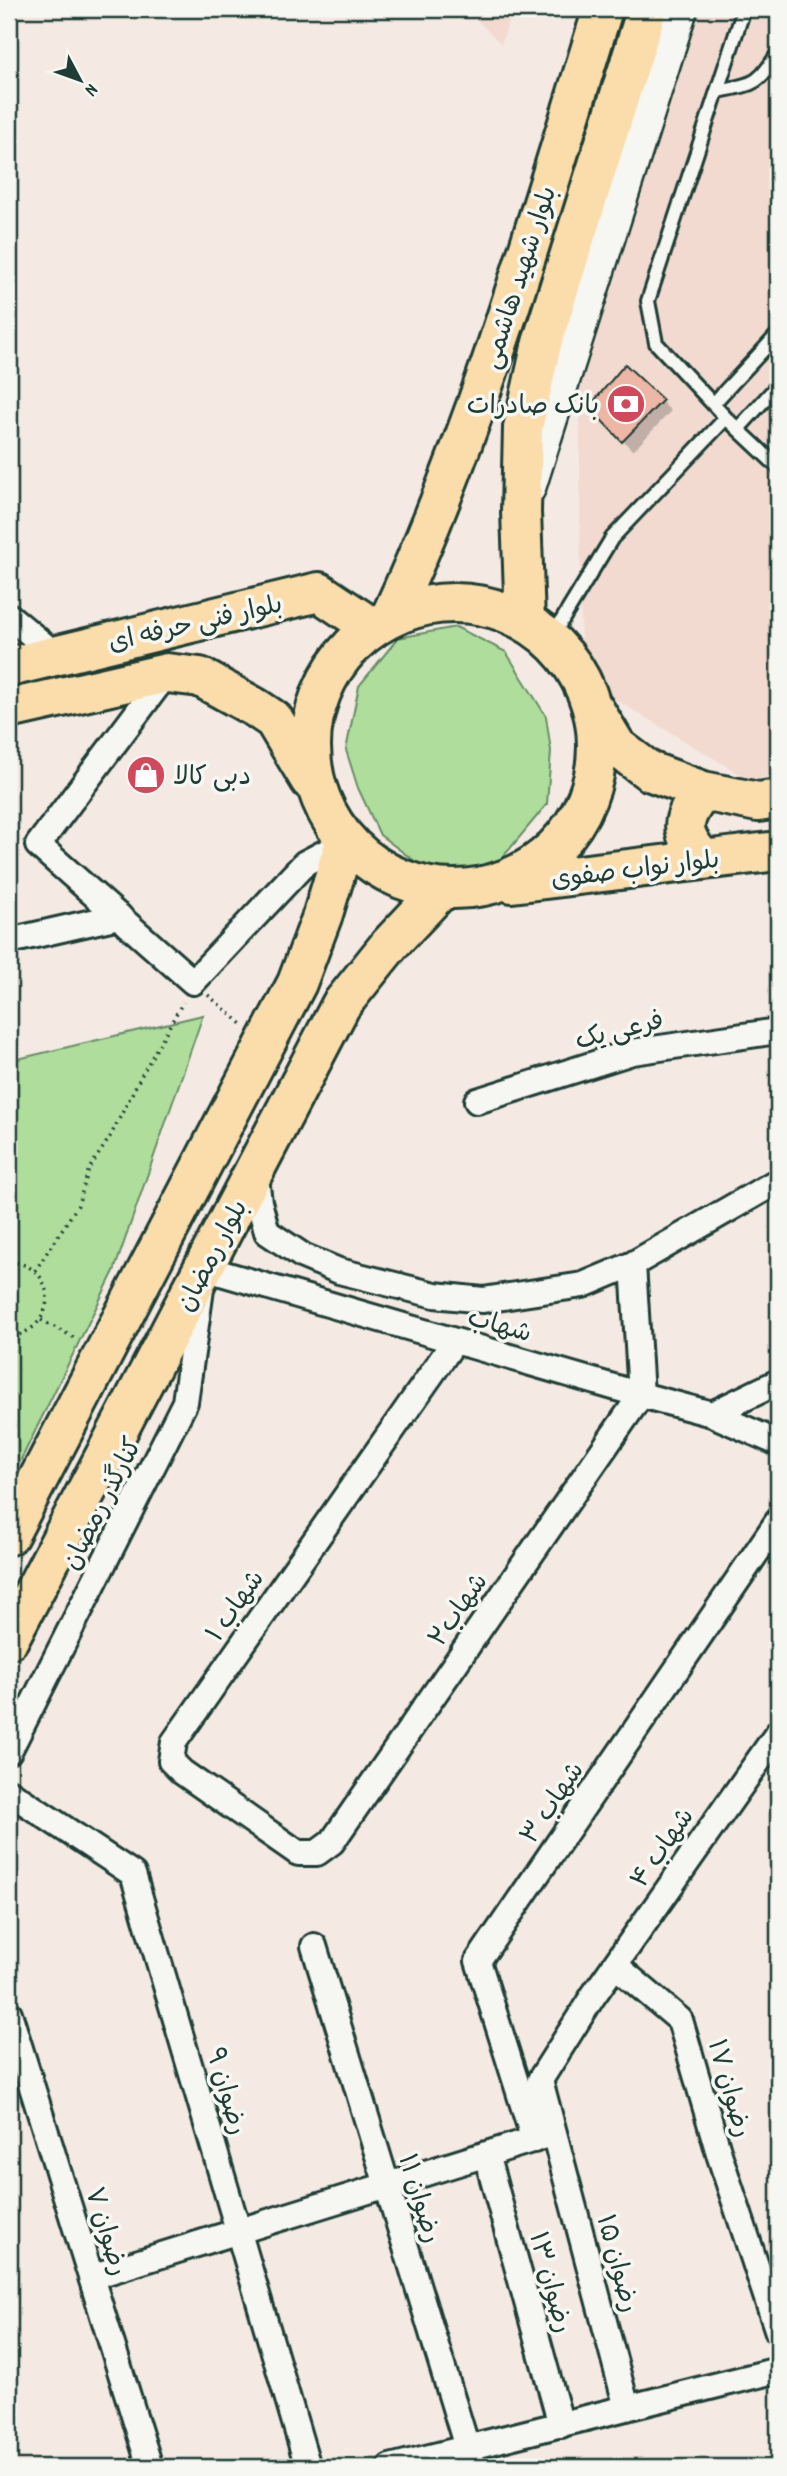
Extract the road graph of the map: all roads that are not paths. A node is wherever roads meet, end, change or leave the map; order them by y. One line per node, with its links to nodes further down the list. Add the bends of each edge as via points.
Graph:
1 (603, 9): 15 (main road, بلوار شهید هاشمی, via 503,331 432,526)
2 (647, 9): 13 (main road, بلوار شهید هاشمی, via 542,343 523,428)
3 (681, 9): 13 (street)
4 (744, 9): 6 (lane)
5 (778, 53): 6 (lane, via 763,77)
6 (717, 91): 9 (lane, via 648,301 656,343)
7 (778, 334): 9 (lane)
8 (778, 385): 11 (lane)
9 (713, 404): 10 (lane)
10 (726, 418): 11 (lane); 16 (lane, via 612,538)
11 (738, 429): 12 (lane)
12 (778, 467)
13 (521, 512): 16 (main road, بلوار شهید هاشمی)
14 (9, 616): 17 (street)
15 (382, 623): 16 (main road, via 435,604 481,605); 17 (main road, بلوار فنی حرفه ای, via 319,592); 22 (main road, via 340,660 318,700 310,745)
16 (537, 631): 20 (main road, via 557,646 581,679)
17 (56, 655): 18 (main road, بلوار فنی حرفه ای)
18 (9, 667)
19 (167, 673): 21 (main road, بلوار فنی حرفه ای); 22 (main road, بلوار فنی حرفه ای, via 200,677 274,720); 30 (street, via 38,845)
20 (593, 708): 23 (main road, via 617,747 649,771); 28 (main road, via 597,764 579,817 543,860)
21 (9, 709)
22 (316, 790): 25 (main road, بلوار فنی حرفه ای)
23 (703, 791): 24 (main road, via 758,802); 27 (main road, via 684,820 689,843)
24 (778, 799)
25 (345, 842): 29 (main road, via 388,875); 30 (street, via 305,863 193,982); 43 (main road, بلوار رمضان, via 297,983)
26 (778, 850): 27 (main road, بلوار نواب صفوی)
27 (704, 860): 28 (main road, بلوار نواب صفوی)
28 (493, 886): 29 (main road, بلوار نواب صفوی)
29 (440, 891): 34 (main road, بلوار رمضان, via 341,1005)
30 (119, 916): 31 (street)
31 (9, 941)
32 (778, 1031): 33 (street, فرعی یک, via 632,1052)
33 (477, 1101)
34 (255, 1170): 36 (street, via 267,1232 303,1256 378,1281 435,1295 483,1300 583,1285); 37 (main road, بلوار رمضان)
35 (778, 1181): 36 (street)
36 (633, 1264): 40 (street)
37 (204, 1268): 38 (street, شهاب); 44 (main road, بلوار رمضان); 49 (street, کنارگذر رمضان, via 185,1402)
38 (454, 1342): 40 (street, شهاب); 51 (street, شهاب ۱, via 174,1742 171,1761 182,1772 298,1853)
39 (778, 1382): 41 (street)
40 (640, 1395): 41 (street, شهاب); 51 (street, شهاب۲, via 332,1842)
41 (712, 1413): 42 (street, شهاب)
42 (778, 1443)
43 (30, 1495): 44 (main road); 46 (main road, بلوار رمضان)
44 (74, 1518): 47 (main road, بلوار رمضان)
45 (778, 1521): 55 (street, شهاب ۳, via 478,1961)
46 (9, 1535)
47 (9, 1639)
48 (778, 1732): 53 (street, شهاب ۴)
49 (9, 1751)
50 (9, 1792): 58 (street, رضوان ۹, via 132,1874)
51 (317, 1853)
52 (314, 1946): 57 (street, رضوان ۱۱)
53 (615, 1965): 55 (street, شهاب ۴, via 540,2080); 60 (street, رضوان ۱۷, via 680,2020)
54 (9, 2013): 59 (street, رضوان ۷)
55 (544, 2137): 56 (street); 62 (street, رضوان ۱۵)
56 (486, 2154): 57 (street); 63 (street, رضوان ۱۳)
57 (386, 2186): 58 (street); 64 (street, رضوان ۱۱)
58 (238, 2231): 59 (street); 66 (street, رضوان ۹)
59 (91, 2277): 65 (street, رضوان ۷)
60 (778, 2332)
61 (778, 2370): 62 (street)
62 (627, 2408): 63 (street)
63 (561, 2425): 64 (street)
64 (470, 2458): 67 (street)
65 (150, 2467)
66 (308, 2467)
67 (390, 2467)

